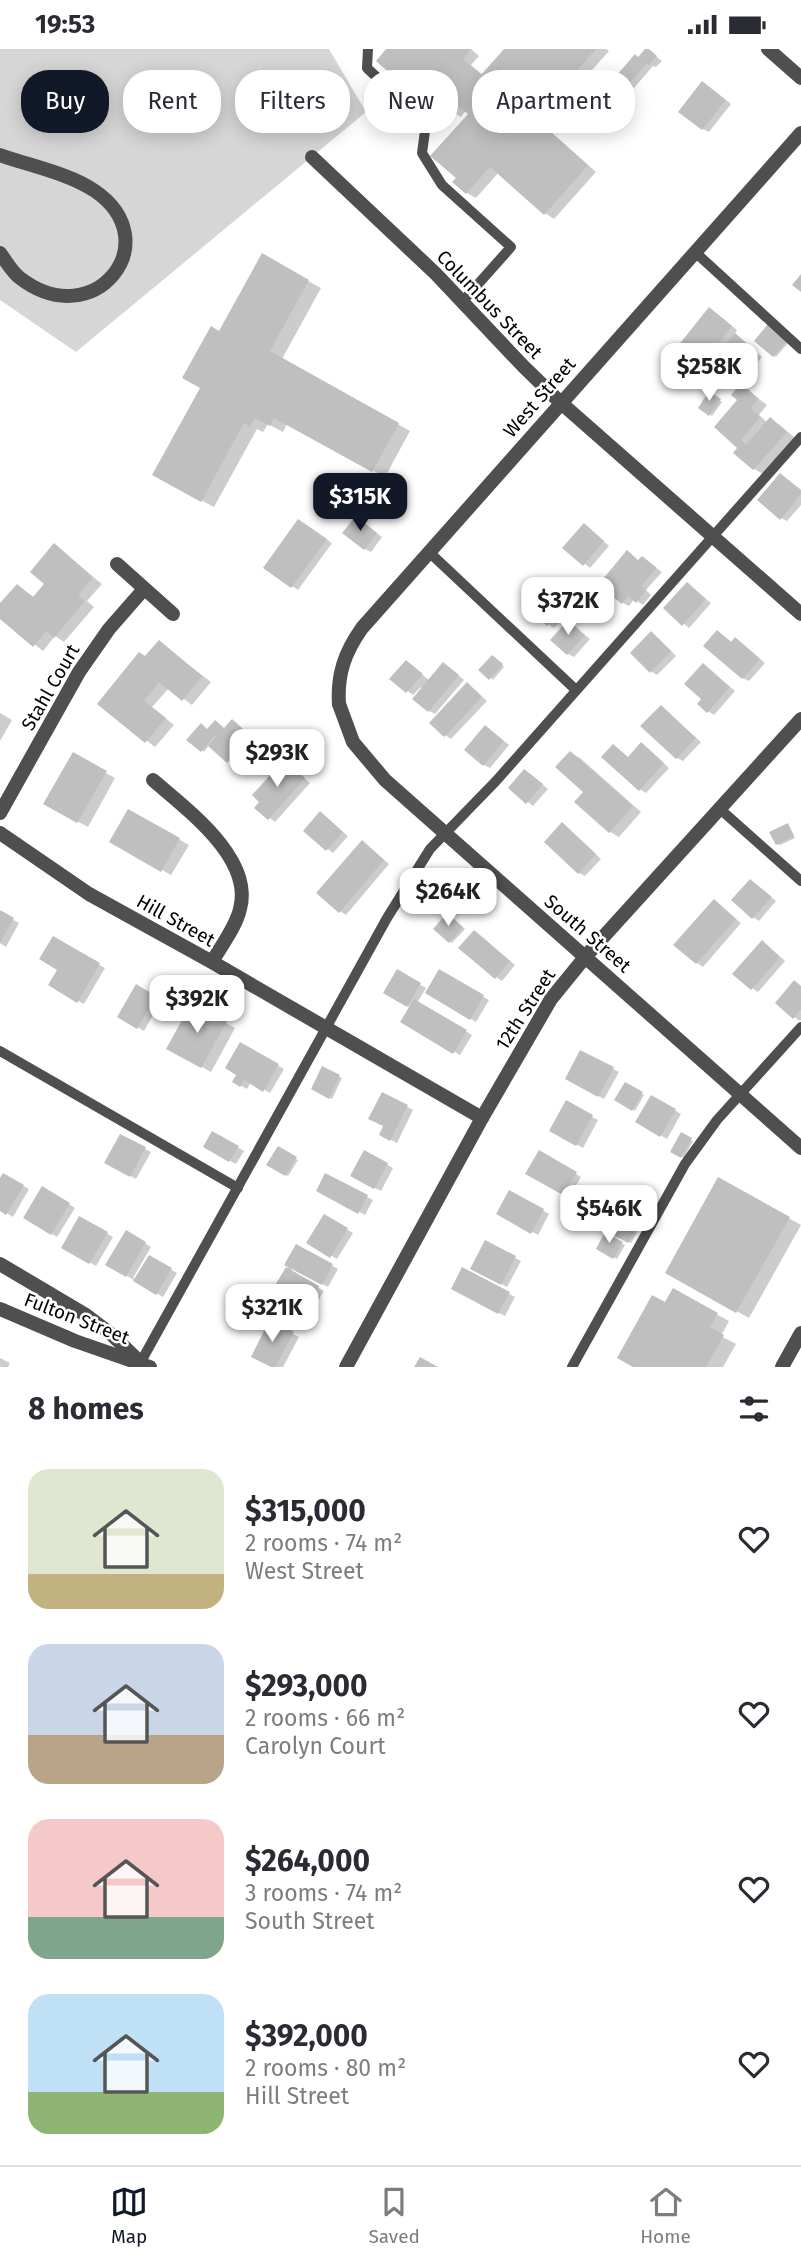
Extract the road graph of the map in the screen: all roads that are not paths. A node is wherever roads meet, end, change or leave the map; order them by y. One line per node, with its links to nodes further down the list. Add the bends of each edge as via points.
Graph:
1 (368, 49): 9 (lane, via 367,68 426,124 422,153 442,185 511,247)
2 (768, 49): 3 (street)
3 (801, 78)
4 (801, 133): 7 (street, West Street)
5 (0, 155): 8 (street, via 94,191 122,220 127,240 106,284 90,294 64,297 43,292 18,277)
6 (312, 157): 9 (street, Columbus Street)
7 (695, 252): 10 (lane); 11 (street, West Street)
8 (0, 253)
9 (463, 301): 11 (street, Columbus Street)
10 (801, 349)
11 (560, 402): 13 (street, Columbus Street); 14 (street, West Street)
12 (801, 437): 13 (lane)
13 (712, 536): 18 (street, Columbus Street); 19 (lane)
14 (429, 552): 19 (lane); 20 (street, West Street, via 348,650 340,672)
15 (117, 564): 16 (street)
16 (144, 589): 17 (street); 24 (street, Stahl Court, via 108,629 79,672)
17 (173, 614)
18 (801, 614)
19 (576, 690): 26 (lane)
20 (339, 704): 26 (street, South Street, via 358,750 385,781)
21 (801, 719): 23 (street, 12th Street)
22 (153, 780): 29 (street, via 226,848 240,884 240,911)
23 (720, 809): 27 (lane); 28 (street, 12th Street)
24 (0, 813)
25 (0, 833): 29 (street, Hill Street, via 89,894)
26 (446, 833): 28 (street, South Street); 31 (lane, via 405,887)
27 (801, 881)
28 (586, 956): 33 (street, South Street); 34 (street, 12th Street, via 539,1017)
29 (212, 962): 31 (street, Hill Street)
30 (801, 1027): 33 (lane)
31 (327, 1028): 34 (street, Hill Street); 36 (lane)
32 (0, 1051): 36 (lane)
33 (741, 1095): 35 (street, South Street); 42 (lane, via 685,1164)
34 (482, 1118): 41 (street, 12th Street)
35 (801, 1148)
36 (238, 1188): 40 (lane)
37 (0, 1264): 40 (street, Fulton Street, via 86,1315)
38 (0, 1309): 40 (street, Fulton Street)
39 (801, 1333): 43 (street)
40 (143, 1365)
41 (346, 1367)
42 (572, 1367)
43 (782, 1367)

